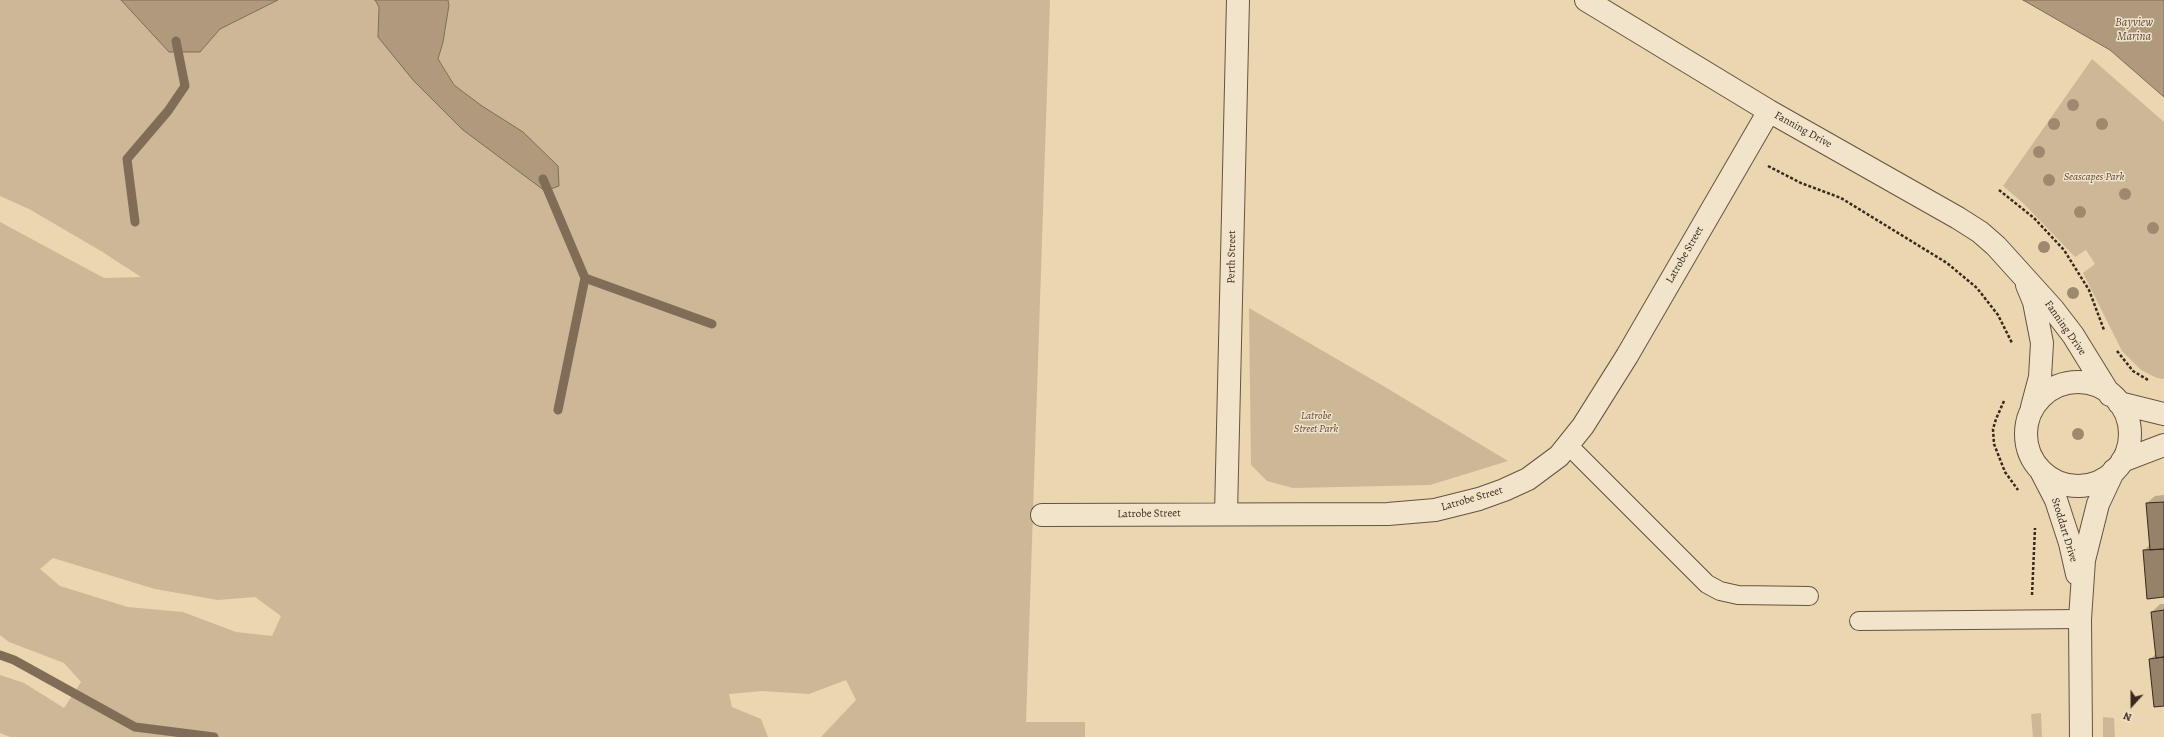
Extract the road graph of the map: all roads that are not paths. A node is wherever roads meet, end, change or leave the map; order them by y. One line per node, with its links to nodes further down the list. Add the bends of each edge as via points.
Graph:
1 (1238, 0): 12 (street, Perth Street)
2 (1586, 0): 3 (street, Fanning Drive)
3 (1770, 111): 4 (street, Fanning Drive, via 1958,218 1996,246); 8 (street, Latrobe Street, via 1627,356 1583,426)
4 (2015, 266): 5 (street, Fanning Drive, via 2040,292 2068,329); 7 (street, Fanning Drive, via 2026,282 2034,302 2042,343 2040,377)
5 (2114, 399): 6 (street); 7 (street, via 2092,384 2066,384 2042,397); 10 (street, via 2126,414 2130,433 2128,450)
6 (2164, 414)
7 (2028, 419): 11 (street, via 2028,446)
8 (1568, 445): 12 (street, Latrobe Street, via 1559,456 1528,479 1510,488 1435,510 1388,514); 14 (lane, via 1707,584 1720,591 1738,595)
9 (2164, 445): 10 (street)
10 (2118, 466): 11 (street, via 2099,482 2081,486 2055,481); 15 (street, Stoddart Drive, via 2098,504 2086,549)
11 (2040, 469): 15 (street, Stoddart Drive, via 2056,500 2070,542 2078,580)
12 (1226, 514): 13 (street, Latrobe Street)
13 (1042, 515)
14 (1809, 596)
15 (2080, 619): 16 (lane); 17 (street, Stoddart Drive)
16 (1859, 621)
17 (2081, 737)

